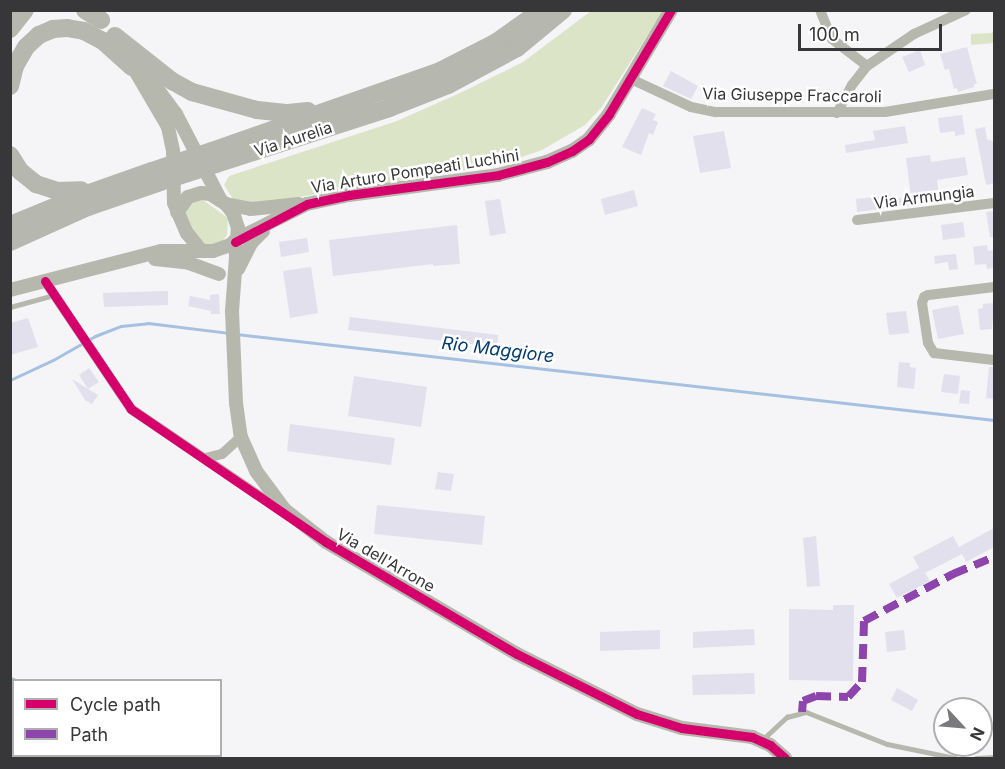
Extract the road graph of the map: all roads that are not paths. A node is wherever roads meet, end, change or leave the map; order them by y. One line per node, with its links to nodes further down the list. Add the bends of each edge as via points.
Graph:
1 (25, 10): 8 (highway)
2 (542, 10): 15 (highway, Via Aurelia, via 477,53)
3 (563, 10): 18 (highway, Via Aurelia, via 517,48 448,85 399,105)
4 (671, 10): 12 (street, Via Arturo Pompeati Luchini)
5 (820, 10): 11 (street, via 832,39)
6 (966, 10): 11 (street, via 914,34)
7 (93, 14): 9 (street)
8 (10, 28)
9 (115, 36): 10 (street); 15 (highway, via 185,88 257,110 299,112)
10 (130, 60): 13 (highway, via 84,31 53,29 26,47 15,66); 20 (street, via 138,61 176,114); 23 (street, via 170,134)
11 (867, 66): 16 (street)
12 (631, 79): 16 (street, Via Giuseppe Fraccaroli, via 702,110); 22 (street, Via Arturo Pompeati Luchini, via 589,139 547,162 498,175)
13 (10, 87)
14 (994, 94): 16 (street, Via Giuseppe Fraccaroli, via 885,112)
15 (377, 95): 18 (highway, Via Aurelia)
16 (837, 113)
17 (10, 155): 19 (highway, via 29,179 57,191 78,190 129,173)
18 (214, 158): 19 (highway, Via Aurelia, bridge)
19 (150, 176): 26 (highway, Via Aurelia); 28 (highway, Via Aurelia)
20 (223, 202): 22 (street, Via Arturo Pompeati Luchini, via 251,209); 23 (street, via 207,193 196,194 182,202); 27 (street, via 236,220)
21 (994, 203): 25 (street, Via Armungia)
22 (307, 204): 24 (street, Via Arturo Pompeati Luchini)
23 (177, 213): 29 (street)
24 (280, 217): 27 (street, Via Arturo Pompeati Luchini); 32 (street, Via Arturo Pompeati Luchini, via 254,238)
25 (857, 220)
26 (10, 225)
27 (236, 241): 29 (street, via 220,249); 32 (street)
28 (10, 242)
29 (202, 250): 30 (street, via 161,251); 31 (street)
30 (138, 258): 31 (street, via 182,261); 33 (street)
31 (219, 274): 38 (street)
32 (235, 274): 38 (street)
33 (45, 281): 35 (street); 36 (street, Via dell'Arrone)
34 (994, 288): 39 (street, via 924,297 922,303 933,352)
35 (10, 290)
36 (54, 295): 37 (lane); 41 (street, Via dell'Arrone, via 134,413)
37 (10, 307)
38 (232, 313): 40 (street)
39 (994, 360)
40 (241, 437): 41 (street, via 222,454); 42 (street, via 250,460 272,494)
41 (205, 458): 42 (street, Via dell'Arrone)
42 (311, 531): 43 (street, Via dell'Arrone, via 517,654 637,714 670,725 740,734)
43 (762, 741): 45 (street, Via dell'Arrone); 46 (lane, via 788,717 806,712 887,744)
44 (994, 757): 47 (lane)
45 (785, 759)
46 (955, 759)
47 (976, 759)

